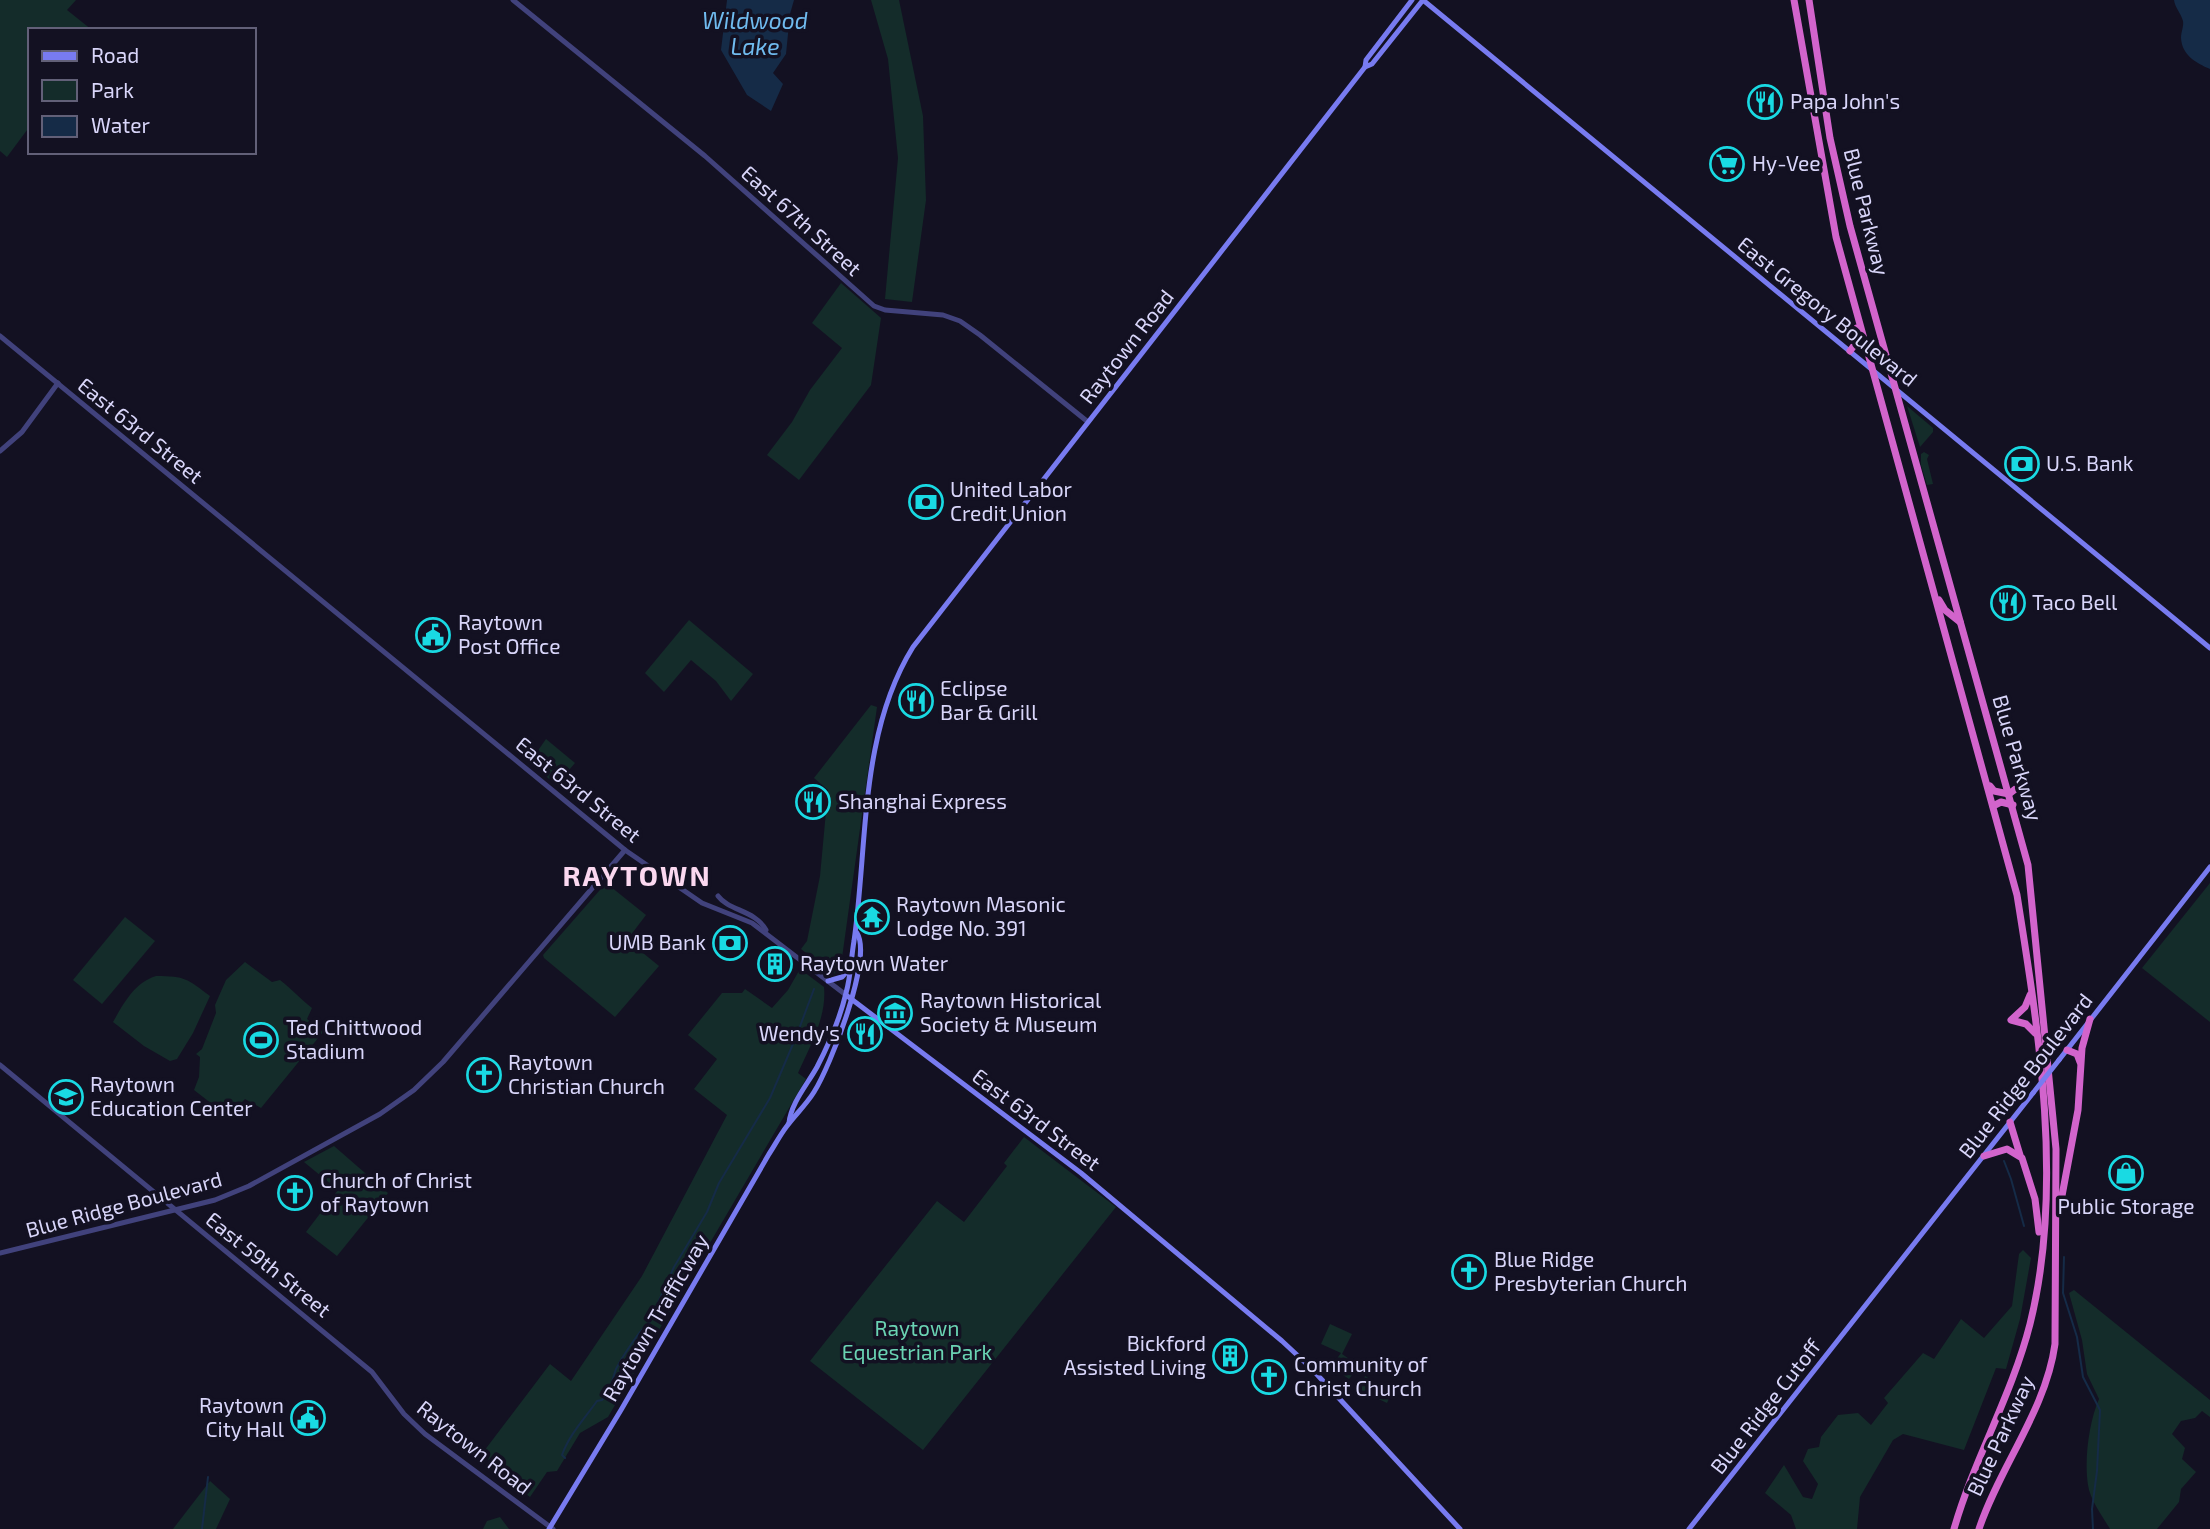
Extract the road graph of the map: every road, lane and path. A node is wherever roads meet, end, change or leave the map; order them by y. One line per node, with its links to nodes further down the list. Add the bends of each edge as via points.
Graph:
1 (513, 0): 13 (street, East 67th Street, via 712,163 874,306 960,321)
2 (1412, 0): 6 (main road, Raytown Road)
3 (1423, 0): 6 (main road, Raytown Road, via 1372,64); 9 (main road, East Gregory Boulevard)
4 (1794, 0): 7 (highway, Blue Parkway, via 1832,215)
5 (1809, 0): 12 (highway, Blue Parkway, via 1835,165)
6 (1365, 66): 13 (main road, Raytown Road)
7 (1852, 293): 9 (highway, via 1858,337); 10 (highway, Blue Parkway)
8 (0, 336): 11 (street, East 63rd Street)
9 (1850, 351): 10 (main road, East Gregory Boulevard)
10 (1873, 370): 12 (main road, East Gregory Boulevard); 15 (highway, Blue Parkway)
11 (58, 383): 14 (street, via 22,432); 24 (street, East 63rd Street)
12 (1894, 387): 16 (highway, Blue Parkway); 18 (main road, East Gregory Boulevard)
13 (1088, 422): 17 (main road, Raytown Road)
14 (0, 451)
15 (1935, 594): 16 (highway); 19 (highway, Blue Parkway)
16 (1960, 622): 20 (highway, Blue Parkway)
17 (913, 647): 28 (main road, Raytown Trafficway, via 897,676 877,738)
18 (2210, 648)
19 (1986, 780): 21 (highway, via 1994,791); 23 (highway, Blue Parkway)
20 (2006, 783): 21 (highway, Blue Parkway); 21 (highway, via 2025,776)
21 (2009, 794): 22 (highway, Blue Parkway)
22 (2012, 805): 23 (highway, via 2001,802); 43 (highway, Blue Parkway, via 2028,865 2038,956 2056,1149)
23 (1993, 806): 31 (highway, Blue Parkway, via 2017,895)
24 (625, 850): 27 (street, East 63rd Street, via 694,899); 42 (street, Blue Ridge Boulevard, via 414,1090 380,1114 249,1186)
25 (2210, 867): 33 (main road, Blue Ridge Boulevard)
26 (718, 895): 27 (street, via 755,918)
27 (767, 933): 30 (street, East 63rd Street)
28 (856, 933): 29 (main road, Raytown Trafficway); 32 (main road, Raytown Trafficway, via 861,939 860,955)
29 (852, 965): 30 (main road, via 842,977); 32 (main road, Raytown Trafficway)
30 (828, 981): 32 (street, East 63rd Street)
31 (2032, 991): 34 (highway, Blue Parkway); 34 (highway, via 2025,1007 2011,1020 2026,1024)
32 (849, 997): 39 (main road, Raytown Trafficway); 39 (main road, Raytown Trafficway, via 829,1065); 49 (main road, East 63rd Street, via 1081,1173 1282,1341)
33 (2090, 1019): 35 (main road, Blue Ridge Boulevard); 37 (highway)
34 (2036, 1035): 46 (highway, Blue Parkway, via 2047,1157 2040,1262)
35 (2067, 1050): 37 (highway, via 2077,1055); 38 (main road, Blue Ridge Boulevard, bridge)
36 (0, 1065): 42 (street, East 59th Street)
37 (2081, 1066): 43 (highway)
38 (2010, 1122): 40 (main road, Blue Ridge Boulevard); 41 (highway)
39 (789, 1123): 48 (main road, Raytown Trafficway)
40 (1984, 1156): 41 (highway, via 2007,1149); 45 (main road, Blue Ridge Boulevard)
41 (2022, 1158): 46 (highway, via 2039,1227)
42 (177, 1210): 44 (street, Blue Ridge Boulevard); 47 (street, East 59th Street)
43 (2057, 1240): 52 (highway, Blue Parkway, via 2053,1361)
44 (0, 1253)
45 (1867, 1304): 50 (main road, Blue Ridge Cutoff)
46 (2029, 1327): 51 (highway, Blue Parkway)
47 (354, 1356): 48 (street, Raytown Road, via 425,1434)
48 (551, 1528)
49 (1460, 1529)
50 (1689, 1529)
51 (1954, 1529)
52 (1979, 1529)

